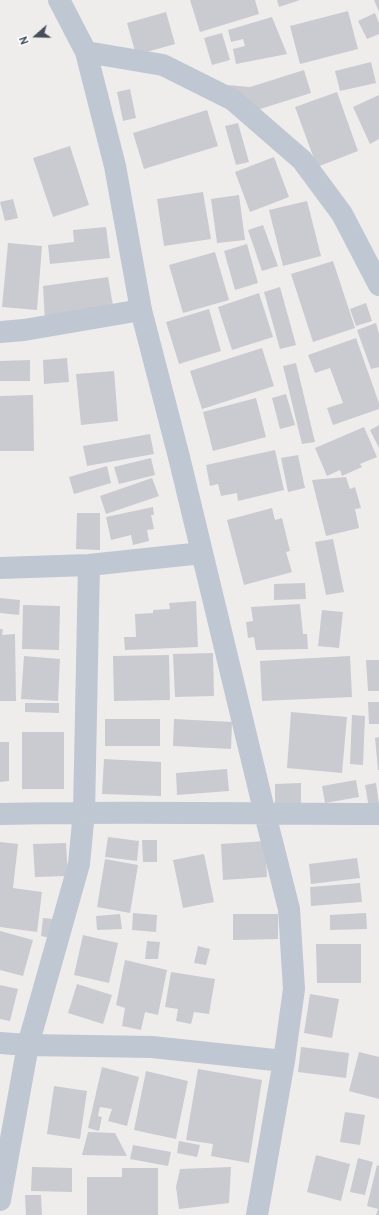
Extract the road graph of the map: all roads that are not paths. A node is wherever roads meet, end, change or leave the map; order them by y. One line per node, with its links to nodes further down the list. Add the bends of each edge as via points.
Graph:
1 (60, 0): 2 (street)
2 (86, 52): 3 (street, via 163,65 233,100 302,160 342,214); 4 (street, via 115,166)
3 (379, 285)
4 (141, 310): 5 (street); 6 (street)
5 (0, 332)
6 (202, 553): 7 (street); 11 (street)
7 (89, 565): 8 (street); 9 (street)
8 (0, 568)
9 (84, 812): 10 (street); 11 (street); 14 (street, via 79,864)
10 (0, 814)
11 (265, 814): 12 (street); 15 (street, via 289,909 294,989)
12 (379, 814)
13 (0, 1043): 14 (street)
14 (28, 1045): 15 (street, via 152,1047); 16 (street)
15 (284, 1061): 17 (street)
16 (0, 1200)
17 (257, 1215)

